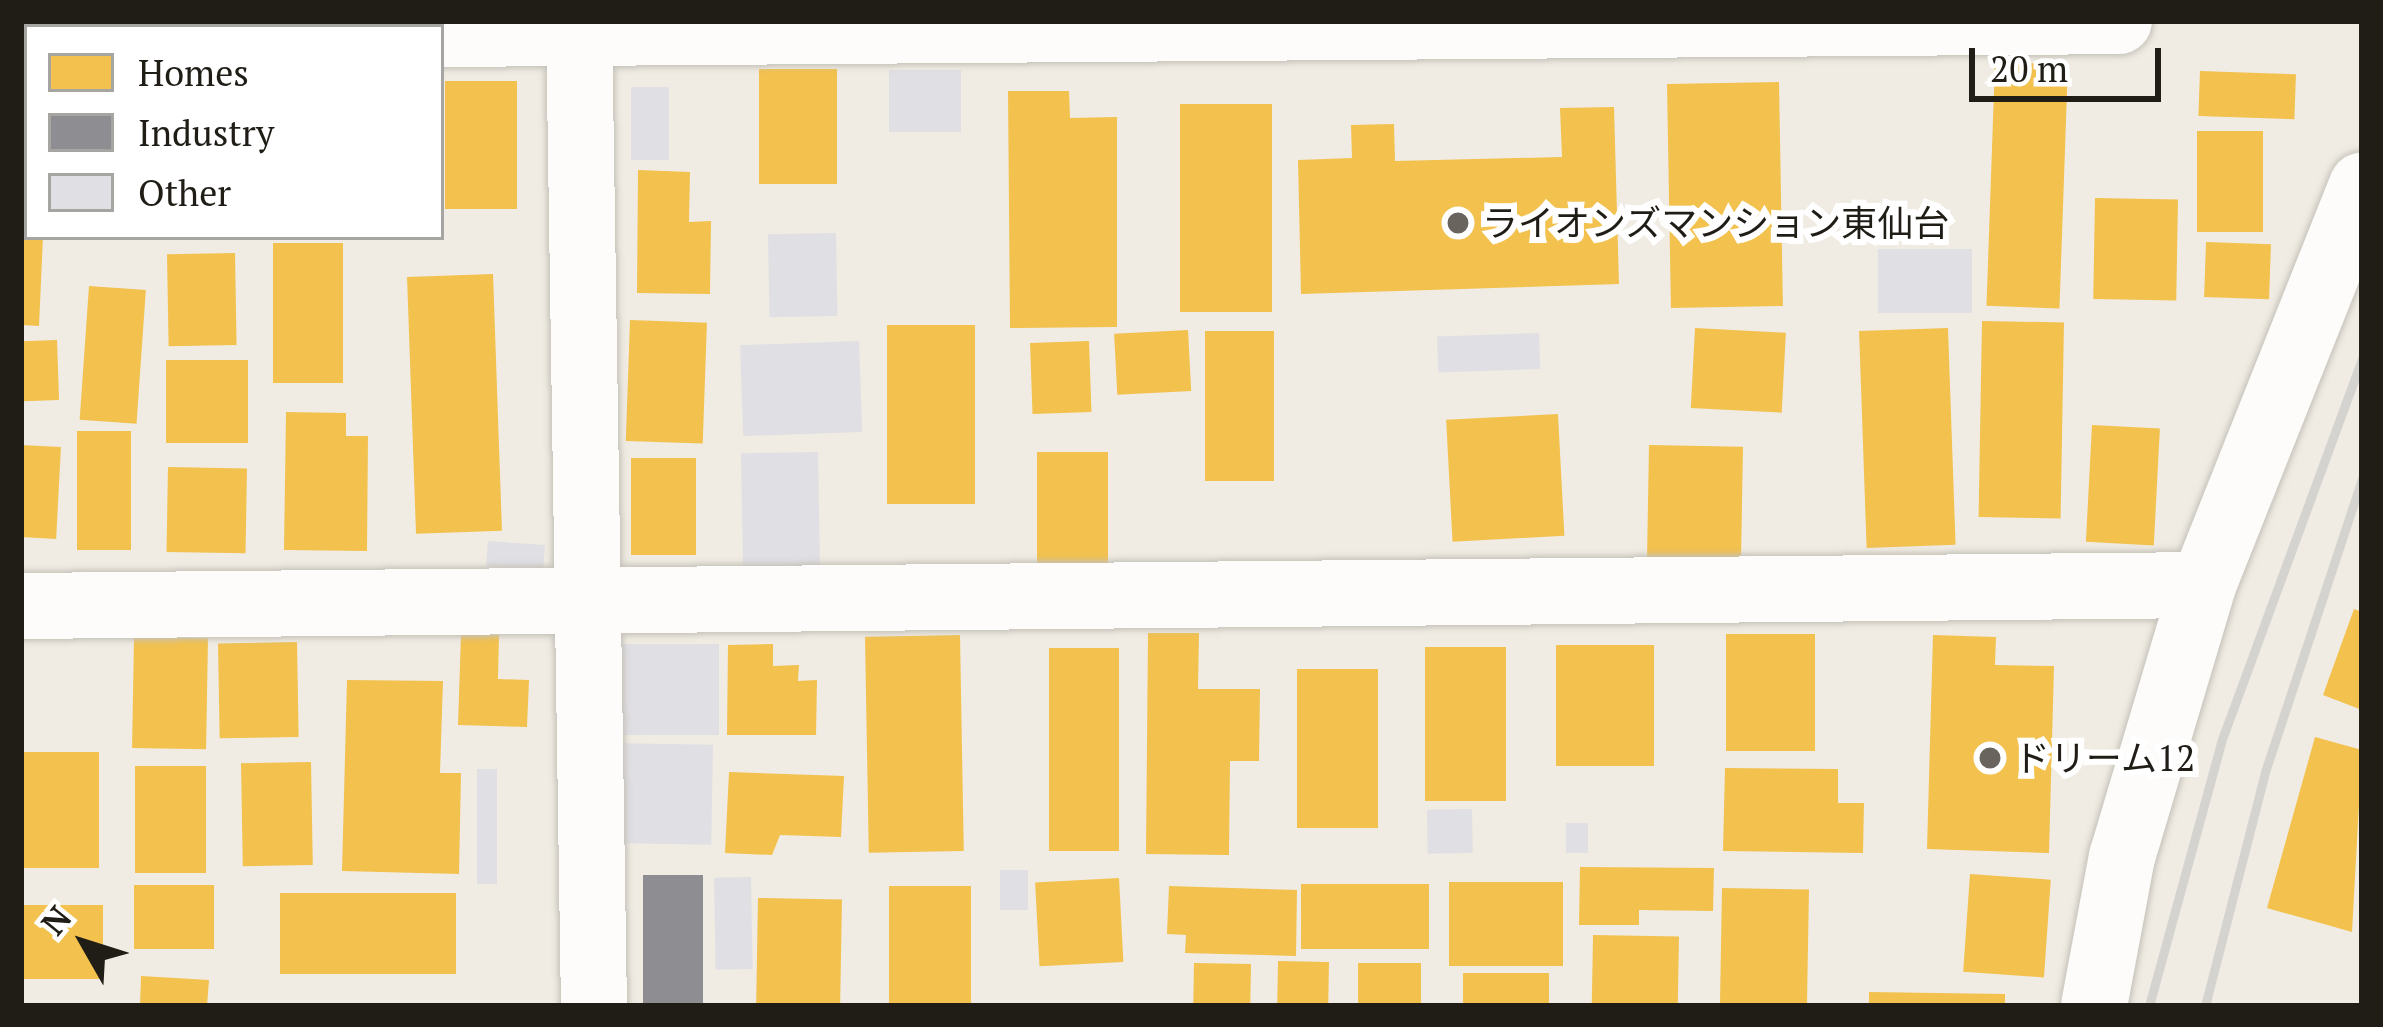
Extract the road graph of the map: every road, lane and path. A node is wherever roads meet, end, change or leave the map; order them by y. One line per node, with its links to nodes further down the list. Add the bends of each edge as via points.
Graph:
1 (2119, 21): 2 (street)
2 (579, 27): 3 (street); 7 (street)
3 (444, 34)
4 (2362, 186): 5 (street)
5 (2203, 585): 7 (street); 9 (street, via 2122,857)
6 (21, 605): 7 (street)
7 (593, 605): 8 (street)
8 (594, 1006)
9 (2094, 1006)

